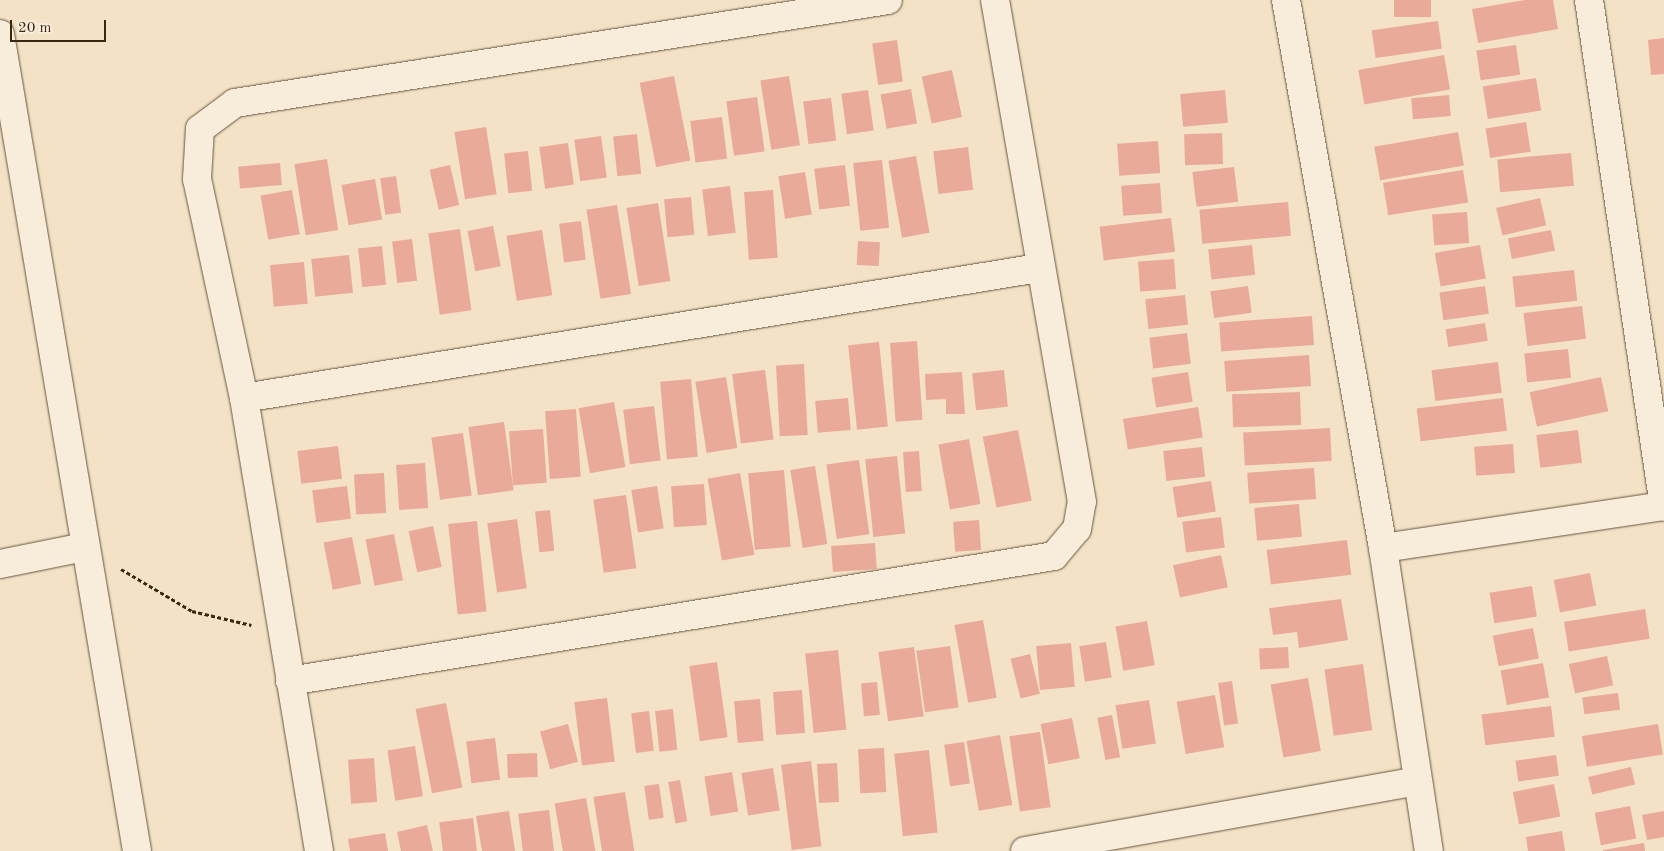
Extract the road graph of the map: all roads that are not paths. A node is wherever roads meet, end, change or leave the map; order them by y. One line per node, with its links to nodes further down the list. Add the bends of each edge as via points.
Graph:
1 (888, 0): 7 (street, via 235,103 200,129 197,179)
2 (995, 0): 6 (street)
3 (1286, 0): 10 (street)
4 (1589, 0): 8 (street)
5 (0, 34): 9 (street)
6 (1039, 268): 7 (street); 12 (street, via 1082,502 1077,529 1054,556)
7 (244, 398): 12 (street)
8 (1664, 506): 10 (street)
9 (84, 547): 11 (street); 15 (street)
10 (1383, 548): 13 (street)
11 (0, 564)
12 (290, 681): 16 (street)
13 (1417, 781): 14 (street); 18 (street)
14 (1133, 841): 17 (street)
15 (138, 851)
16 (319, 851)
17 (1025, 851)
18 (1429, 851)

